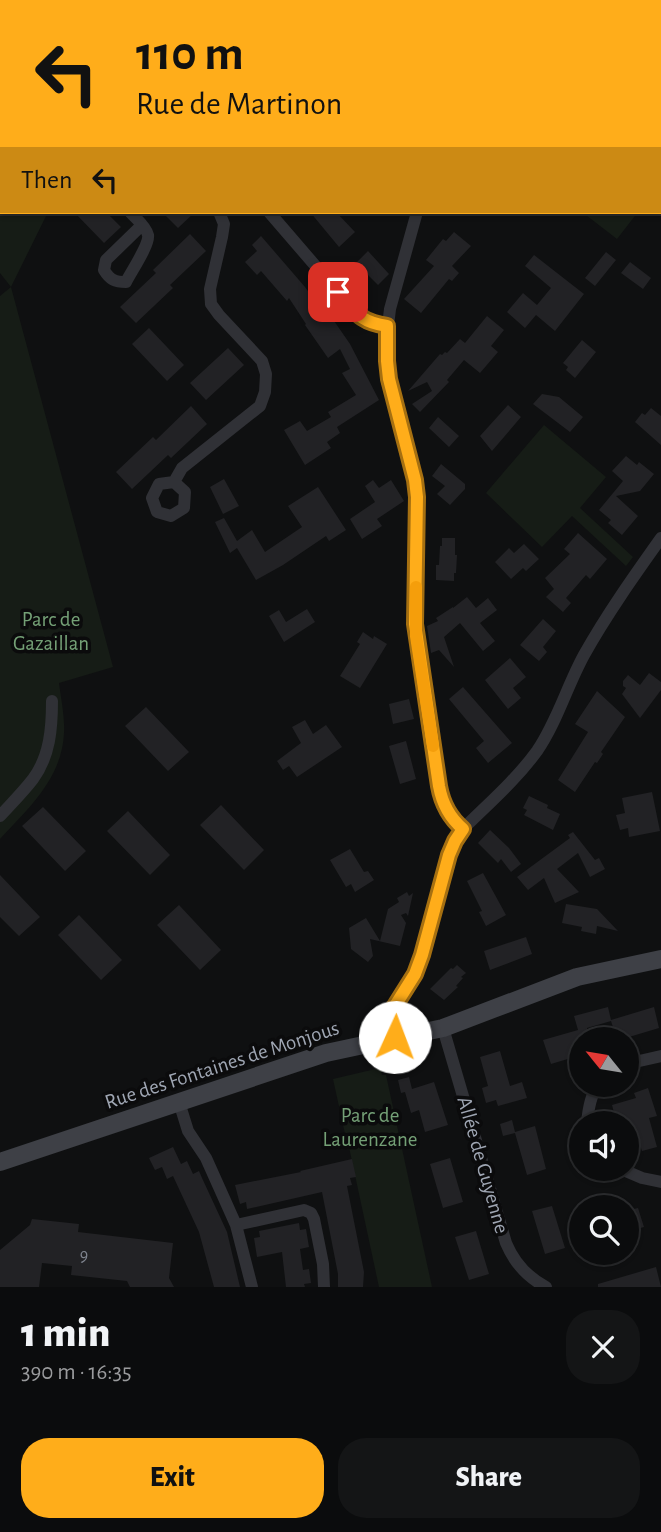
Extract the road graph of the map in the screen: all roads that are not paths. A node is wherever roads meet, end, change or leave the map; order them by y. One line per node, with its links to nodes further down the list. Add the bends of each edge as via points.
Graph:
1 (132, 214): 5 (street)
2 (220, 214): 7 (street, via 222,237 211,304 262,361 265,392 260,406 183,468)
3 (271, 214): 6 (street, via 362,320)
4 (417, 214): 6 (street)
5 (142, 225)
6 (387, 326): 11 (street, via 389,379 417,497 415,624 436,773 445,807)
7 (174, 482)
8 (661, 538): 11 (street, via 584,656 538,750)
9 (52, 701): 10 (street, via 46,756 34,779)
10 (0, 816)
11 (463, 829): 14 (street, via 449,855 415,974 393,1009)
12 (661, 959): 13 (street, Rue des Fontaines de Monjous, via 577,977)
13 (443, 1028): 14 (street, Rue des Fontaines de Monjous); 24 (street, Allée de Guyenne, via 506,1242 525,1273)
14 (395, 1037): 17 (street, Rue des Fontaines de Monjous, via 326,1053)
15 (661, 1056): 16 (street)
16 (639, 1061)
17 (179, 1101): 18 (street, Rue des Fontaines de Monjous); 21 (street, via 188,1131 206,1158)
18 (0, 1161)
19 (639, 1177): 20 (street)
20 (661, 1182)
21 (236, 1224): 22 (street); 23 (street, via 304,1210 311,1213)
22 (251, 1287)
23 (324, 1287)
24 (546, 1287)

